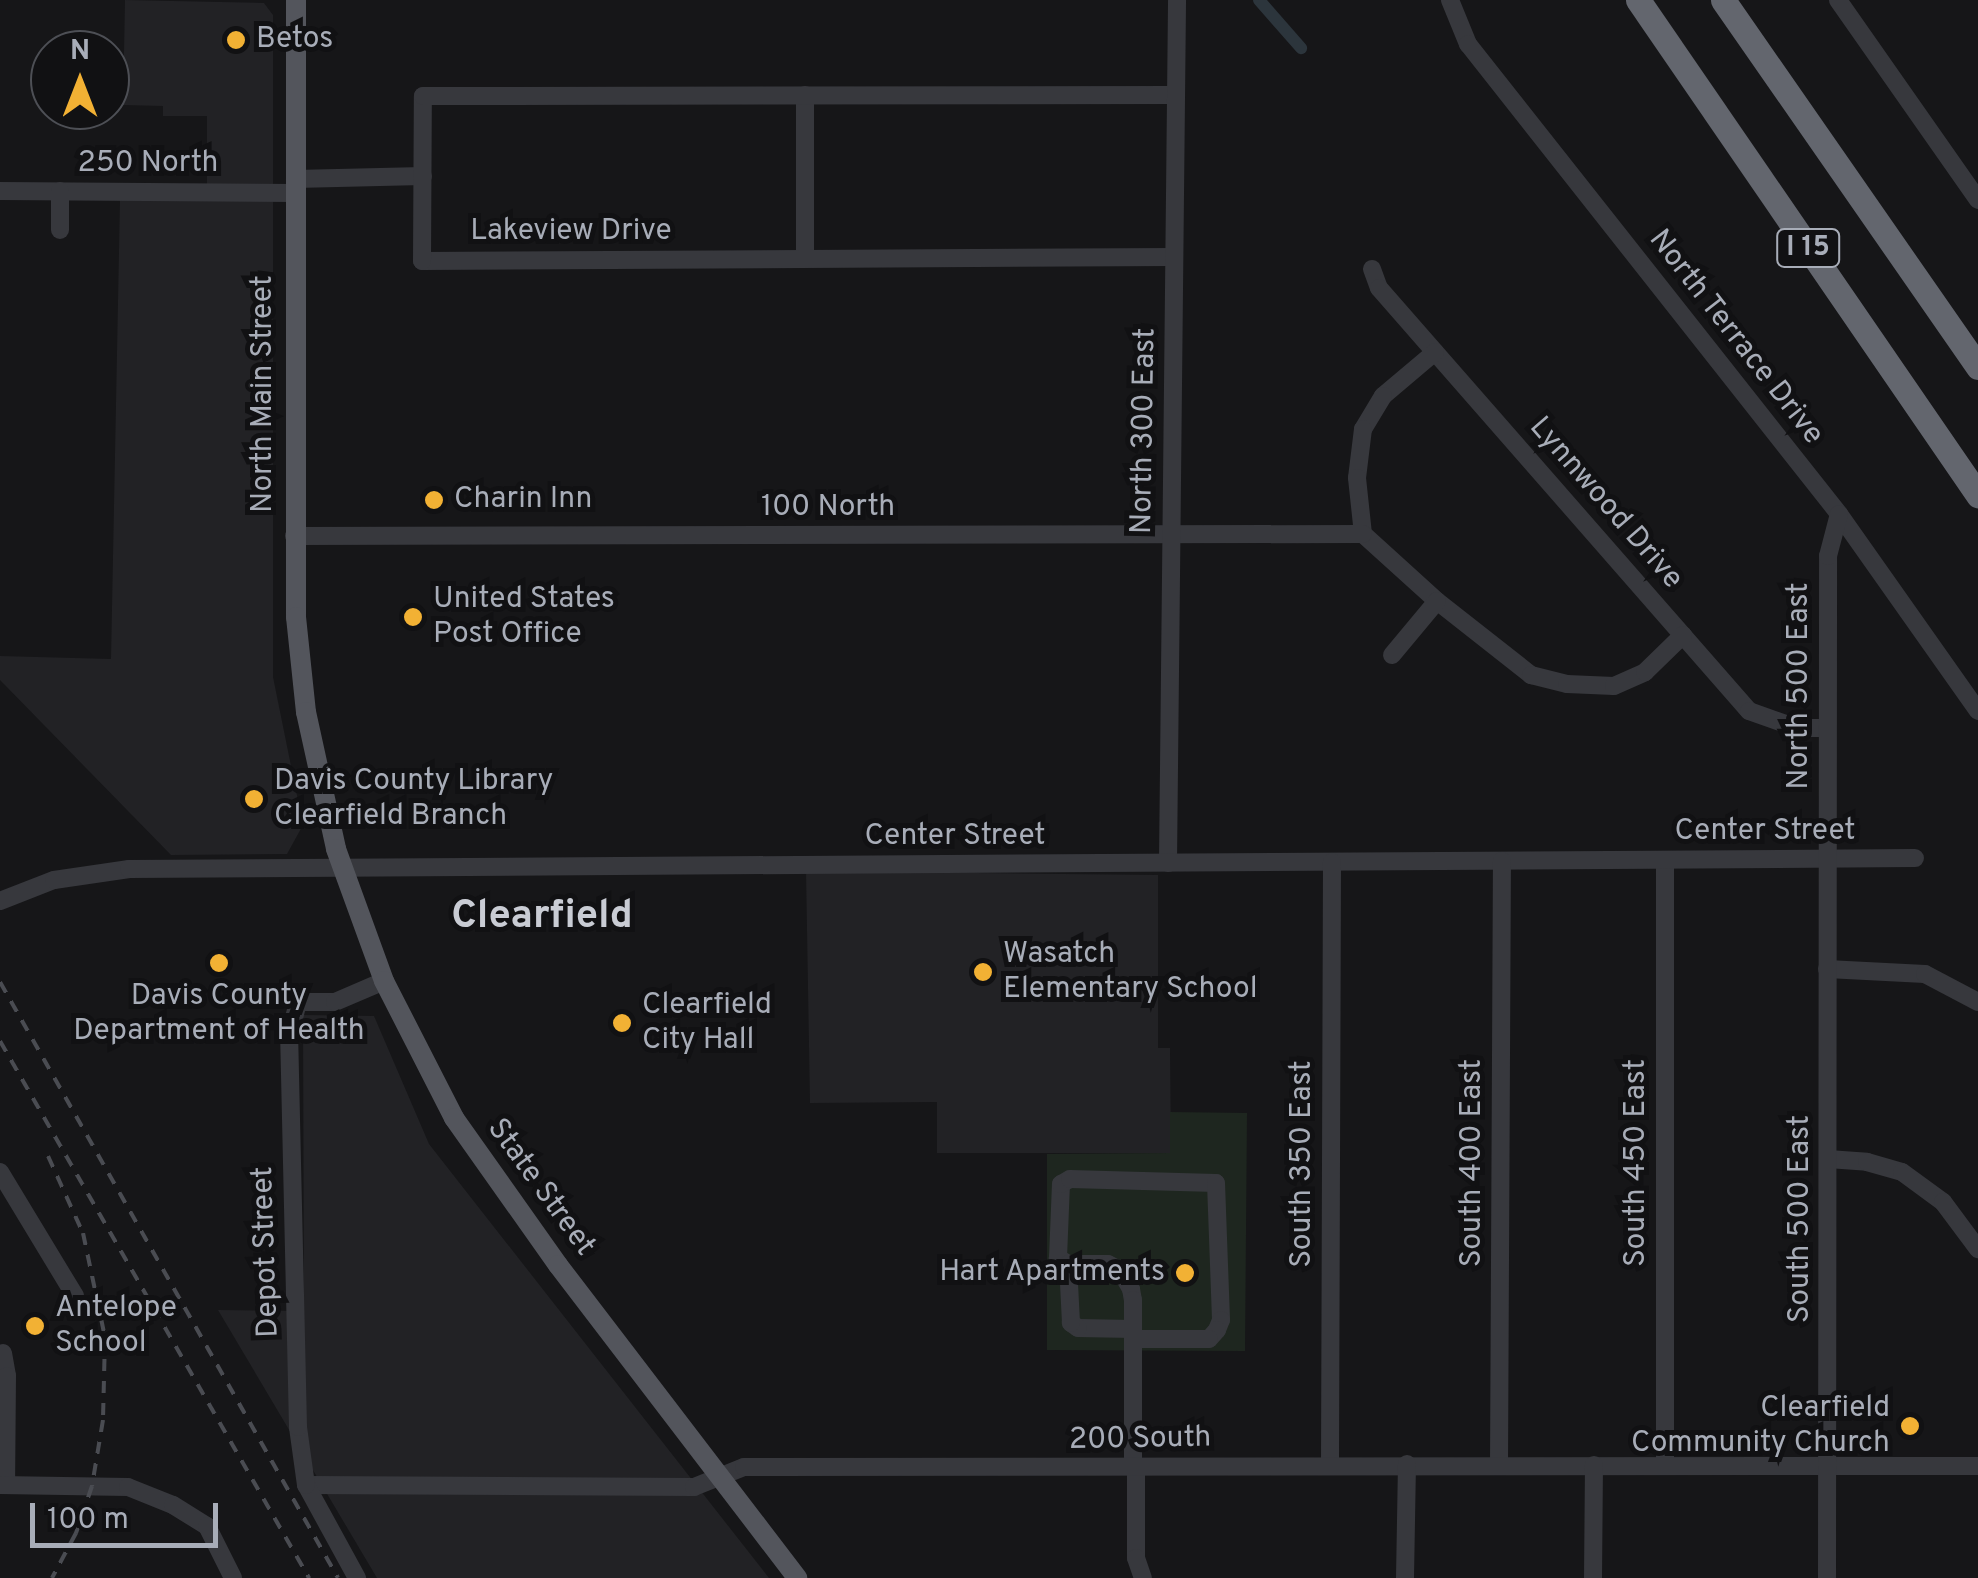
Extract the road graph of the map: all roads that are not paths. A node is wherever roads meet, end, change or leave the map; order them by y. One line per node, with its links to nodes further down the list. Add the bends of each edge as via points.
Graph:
1 (296, 0): 10 (main road, North Main Street)
2 (1177, 0): 7 (street, North 300 East)
3 (1450, 0): 21 (street, North Terrace Drive, via 1468,44)
4 (1638, 0): 20 (highway, I 15)
5 (1723, 0): 19 (highway, I 15)
6 (1838, 0): 13 (street)
7 (1176, 94): 8 (street, Lakeview Drive); 15 (street, North 300 East)
8 (805, 95): 9 (street, Lakeview Drive, via 423,96); 16 (street)
9 (422, 176): 10 (street); 16 (street, Lakeview Drive, via 422,260)
10 (295, 186): 12 (street, 250 North); 24 (main road, North Main Street)
11 (0, 191): 12 (street, 250 North)
12 (60, 192): 14 (street)
13 (1978, 200)
14 (60, 230)
15 (1174, 257): 16 (street, Lakeview Drive); 23 (street, North 300 East)
16 (805, 259)
17 (1372, 269): 18 (street, Lynnwood Drive, via 1379,288)
18 (1435, 352): 22 (street, via 1383,396 1363,429); 26 (street, Lynnwood Drive)
19 (1978, 367)
20 (1978, 496)
21 (1838, 514): 28 (street, North Terrace Drive); 29 (street, North 500 East, via 1828,556)
22 (1363, 534): 23 (street, 100 North); 25 (street)
23 (1171, 535): 24 (street, 100 North); 36 (street, North 300 East)
24 (294, 536): 30 (main road, North Main Street, via 300,667)
25 (1437, 602): 26 (street, via 1531,675 1567,684 1614,686 1645,672); 27 (street)
26 (1683, 635): 29 (street, Lynnwood Drive, via 1749,711 1797,728)
27 (1392, 655)
28 (1978, 711)
29 (1827, 728): 32 (street, North 500 East)
30 (320, 786): 37 (main road, State Street)
31 (1915, 858): 32 (street, Center Street)
32 (1827, 859): 33 (street, Center Street); 39 (street, South 500 East)
33 (1664, 860): 34 (street, Center Street); 53 (street, South 450 East)
34 (1502, 861): 35 (street, Center Street); 51 (street, South 400 East)
35 (1332, 862): 36 (street, Center Street); 50 (street, South 350 East)
36 (1168, 863): 37 (street, Center Street)
37 (342, 869): 38 (street, Center Street, via 129,869 54,880); 40 (main road, State Street)
38 (7, 896)
39 (1827, 969): 41 (street, via 1925,974); 42 (street, South 500 East)
40 (384, 981): 57 (main road, State Street, via 432,1080 486,1167); 59 (street, Depot Street, via 335,1002 298,1002 289,1038 298,1427)
41 (1978, 1002)
42 (1828, 1159): 44 (street, via 1902,1172 1943,1202); 54 (street, South 500 East)
43 (0, 1172): 46 (street)
44 (1978, 1249)
45 (1068, 1264): 47 (street, via 1120,1270 1132,1289); 47 (street, via 1072,1323); 47 (street, via 1058,1258 1061,1184 1070,1179 1216,1183 1217,1330 1208,1339)
46 (75, 1296)
47 (1133, 1334): 56 (street)
48 (3, 1354): 58 (street)
49 (1407, 1464): 50 (street, 200 South); 51 (street, 200 South); 64 (street)
50 (1330, 1465): 56 (street, 200 South)
51 (1499, 1465): 52 (street, 200 South)
52 (1594, 1465): 53 (street, 200 South); 65 (street)
53 (1665, 1465): 54 (street, 200 South)
54 (1829, 1466): 55 (street, 200 South); 66 (street, South 500 East)
55 (1978, 1466)
56 (1134, 1468): 57 (street, 200 South, via 744,1468); 63 (street, via 1136,1558)
57 (720, 1477): 59 (street, 200 South, via 694,1487); 62 (main road, State Street)
58 (3, 1485): 60 (street, via 128,1487 173,1505 206,1526)
59 (306, 1485): 61 (street, Depot Street)
60 (233, 1578)
61 (357, 1578)
62 (797, 1578)
63 (1143, 1578)
64 (1405, 1578)
65 (1593, 1578)
66 (1827, 1578)

